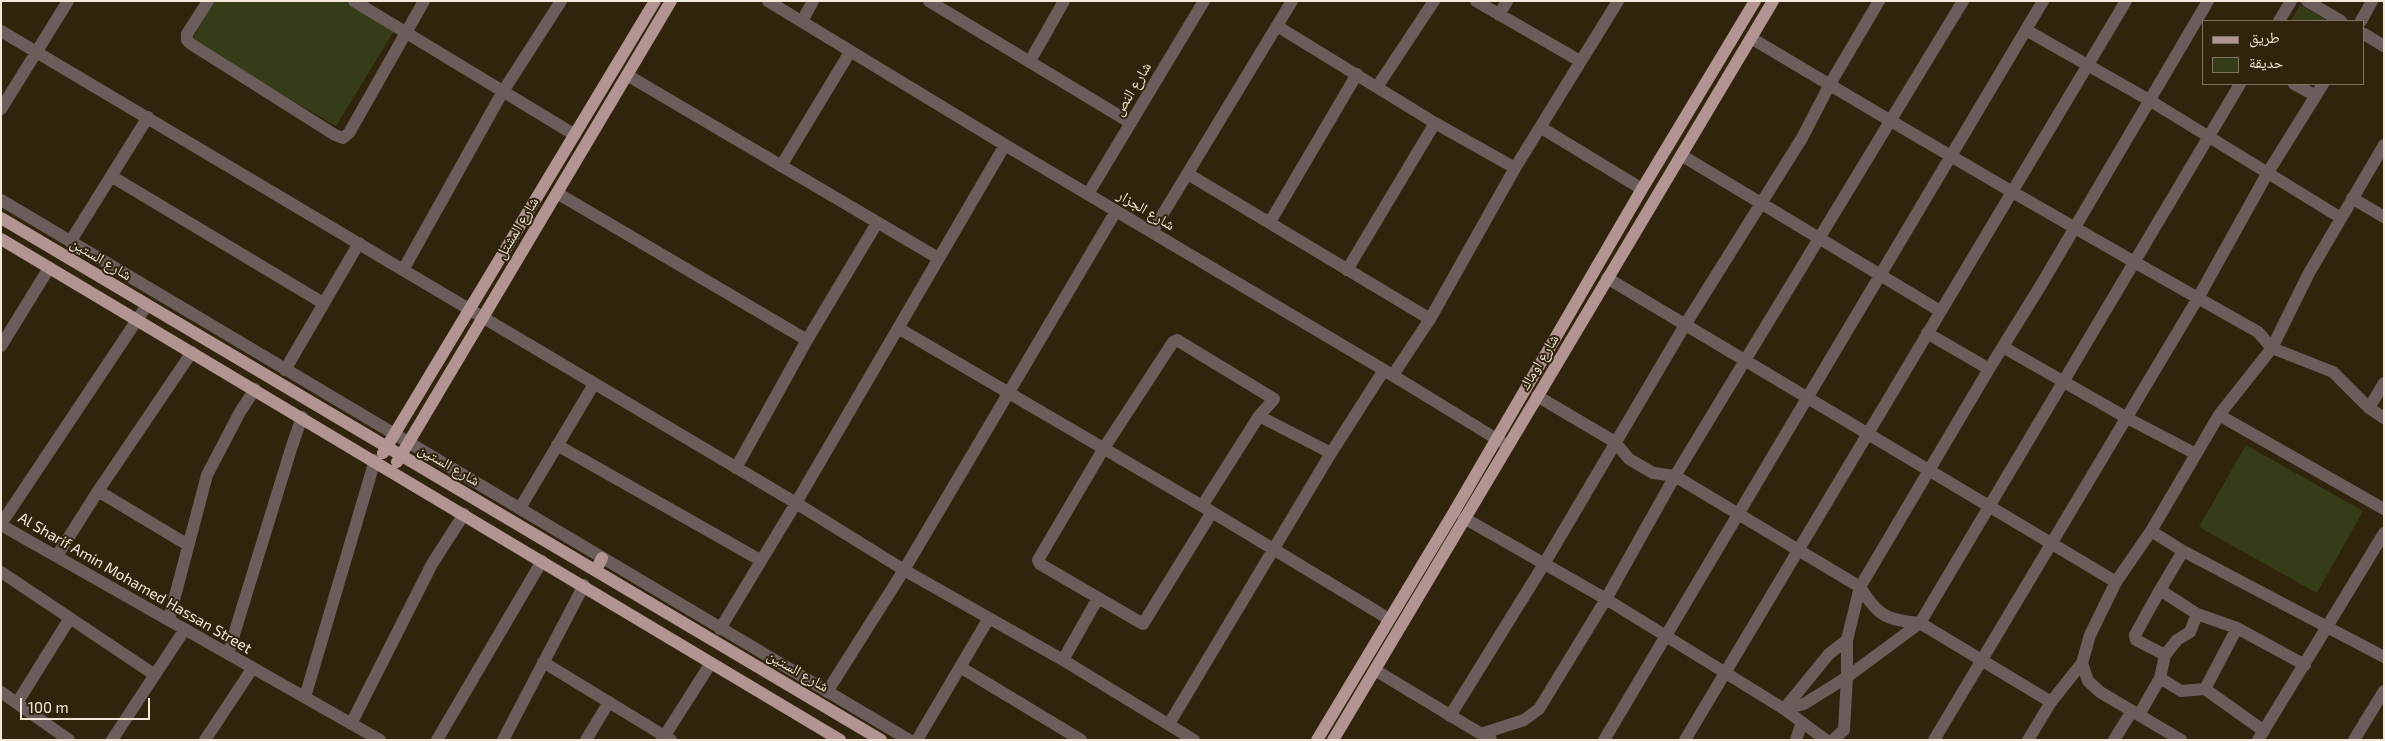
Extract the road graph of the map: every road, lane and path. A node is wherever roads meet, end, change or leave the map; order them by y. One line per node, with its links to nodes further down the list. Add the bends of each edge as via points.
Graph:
1 (68, 1): 40 (street)
2 (208, 1): 36 (street, via 186,40 335,136 343,138 349,133)
3 (354, 1): 36 (street)
4 (424, 1): 36 (street)
5 (561, 1): 52 (street)
6 (655, 1): 61 (main road, شارع المشتل)
7 (671, 1): 46 (main road, شارع المشتل)
8 (768, 1): 32 (street, شارع الجزار)
9 (813, 1): 32 (street)
10 (929, 1): 42 (street)
11 (1204, 1): 58 (street, شارع النص)
12 (1292, 1): 33 (street)
13 (1434, 1): 51 (street)
14 (1476, 1): 28 (street)
15 (1507, 1): 28 (street)
16 (1618, 1): 43 (street)
17 (1755, 1): 72 (main road, شارع اوماك)
18 (1773, 1): 38 (main road, شارع اوماك)
19 (1879, 1): 47 (street)
20 (1962, 1): 57 (street)
21 (2043, 1): 34 (street)
22 (2126, 1): 44 (street)
23 (2208, 1): 54 (street)
24 (2291, 1): 29 (street)
25 (2307, 1): 30 (street)
26 (2372, 1): 31 (street)
27 (1062, 2): 42 (street)
28 (1499, 15): 43 (street)
29 (2279, 20)
30 (2339, 20)
31 (2362, 20)
32 (802, 21): 41 (street, شارع الجزار)
33 (1277, 26): 45 (street); 69 (street)
34 (2026, 30): 44 (street); 66 (street)
35 (1, 31): 40 (street)
36 (406, 33): 52 (street)
37 (2365, 35): 39 (street)
38 (1751, 38): 47 (street); 65 (main road, شارع اوماك)
39 (2384, 46)
40 (37, 52): 55 (street); 56 (street)
41 (850, 52): 63 (street, شارع الجزار); 67 (street)
42 (1030, 61): 58 (street)
43 (1580, 61): 60 (street)
44 (2088, 64): 54 (street); 73 (street)
45 (1357, 74): 51 (street); 84 (street)
46 (627, 76): 67 (street); 74 (main road, شارع المشتل)
47 (1830, 84): 57 (street, via 1864,107); 78 (street, via 1802,138)
48 (2239, 85): 62 (street)
49 (2296, 85): 53 (street)
50 (2322, 85): 53 (street)
51 (1377, 87): 59 (street)
52 (502, 93): 61 (street); 94 (street)
53 (2316, 96): 70 (street)
54 (2149, 100): 62 (street); 85 (street)
55 (1, 109)
56 (148, 117): 71 (street); 90 (street)
57 (1892, 120): 66 (street); 87 (street)
58 (1131, 123): 75 (street, شارع النص)
59 (1435, 123): 68 (street); 95 (street)
60 (1540, 127): 68 (street); 72 (street)
61 (575, 136): 101 (main road, شارع المشتل)
62 (2208, 137): 70 (street); 92 (street)
63 (1005, 145): 75 (street, شارع الجزار); 91 (street)
64 (2384, 145): 76 (street)
65 (1681, 155): 78 (street); 97 (main road, شارع اوماك)
66 (1951, 156): 73 (street); 96 (street)
67 (781, 166): 83 (street)
68 (1515, 168): 104 (street)
69 (1188, 174): 84 (street); 86 (street)
70 (2267, 174): 82 (street); 98 (street)
71 (111, 176): 89 (street); 99 (street)
72 (1642, 189): 136 (main road, شارع اوماك)
73 (2012, 192): 85 (street); 102 (street)
74 (557, 193): 103 (main road, شارع المشتل); 112 (street)
75 (1088, 194): 79 (street, شارع الجزار)
76 (2352, 198): 80 (street); 82 (street)
77 (1, 200): 89 (street)
78 (1760, 202): 87 (street); 107 (street)
79 (1116, 211): 86 (street, شارع الجزار); 125 (street)
80 (2384, 217)
81 (1, 218): 100 (main road, شارع الستين)
82 (2340, 218): 115 (street)
83 (877, 222): 91 (street); 112 (street)
84 (1270, 222): 95 (street)
85 (2075, 227): 92 (street); 114 (street)
86 (1152, 232): 120 (street, شارع الجزار)
87 (1818, 238): 96 (street); 117 (street)
88 (1, 239): 93 (main road)
89 (70, 242): 119 (street)
90 (359, 243): 94 (street); 99 (street)
91 (938, 258): 109 (street)
92 (2133, 261): 98 (street); 121 (street)
93 (49, 268): 105 (main road); 108 (street)
94 (404, 270): 101 (street)
95 (1348, 270): 104 (street)
96 (1881, 275): 102 (street); 127 (street)
97 (1606, 278): 107 (street); 126 (main road, شارع اوماك)
98 (2198, 298): 115 (street, via 2258,332); 132 (street)
99 (324, 303): 119 (street)
100 (147, 305): 105 (street); 106 (main road, شارع الستين)
101 (471, 310): 103 (street); 135 (main road, شارع المشتل)
102 (1940, 311): 110 (street)
103 (484, 316): 123 (street); 138 (main road, شارع المشتل)
104 (1430, 319): 120 (street)
105 (138, 320): 111 (main road); 160 (street)
106 (172, 320): 111 (main road); 141 (main road, شارع الستين)
107 (1685, 325): 117 (street); 137 (street)
108 (6, 328): 113 (street)
109 (898, 328): 125 (street); 152 (street)
110 (1927, 332): 118 (street); 134 (street)
111 (163, 335): 116 (main road)
112 (807, 340): 147 (street)
113 (1, 346)
114 (2003, 347): 118 (street); 121 (street)
115 (2272, 348): 128 (street, via 2333,372); 130 (street)
116 (192, 352): 124 (main road); 151 (street)
117 (1745, 360): 127 (street); 150 (street)
118 (1989, 369): 148 (street)
119 (286, 370): 135 (street)
120 (1389, 372): 136 (street, شارع الجزار); 143 (street)
121 (2063, 382): 132 (street); 153 (street)
122 (2384, 383): 128 (street)
123 (594, 384): 139 (street); 147 (street)
124 (255, 389): 131 (main road); 164 (street, via 207,474)
125 (1009, 392): 142 (street); 174 (street)
126 (1537, 396): 137 (street); 140 (main road, شارع اوماك)
127 (1808, 398): 134 (street); 158 (street)
128 (2369, 408): 133 (street)
129 (1259, 416): 142 (street, via 1274,399 1177,340); 143 (street); 155 (street)
130 (2219, 416): 144 (street); 156 (street)
131 (302, 417): 146 (main road); 194 (street)
132 (2127, 418): 144 (street); 163 (street)
133 (2384, 418)
134 (1866, 433): 148 (street); 166 (street)
135 (395, 436): 138 (street); 141 (main road, شارع المشتل)
136 (1496, 439): 140 (street, شارع الجزار); 186 (main road, شارع اوماك)
137 (1615, 442): 150 (street, via 1629,459 1653,473); 172 (street)
138 (408, 443): 145 (main road, شارع المشتل); 154 (street)
139 (557, 445): 154 (street); 171 (street)
140 (1508, 446): 159 (main road, شارع اوماك)
141 (388, 448): 145 (main road, شارع الستين); 146 (main road, شارع المشتل)
142 (1104, 448): 155 (street); 180 (street, via 1038,560)
143 (1331, 453): 165 (street)
144 (2196, 454): 161 (street)
145 (401, 456): 149 (main road, شارع المشتل); 173 (main road, شارع الستين)
146 (375, 460): 149 (main road); 215 (street)
147 (736, 468): 152 (street)
148 (1928, 470): 153 (street); 178 (street)
149 (392, 471): 157 (main road)
150 (1675, 476): 158 (street); 181 (street)
151 (98, 491): 164 (street); 168 (street)
152 (796, 503): 171 (street); 174 (street)
153 (1989, 506): 163 (street); 187 (street)
154 (520, 508): 169 (street)
155 (1207, 509): 165 (street); 180 (street, via 1143,624)
156 (2384, 509)
157 (464, 514): 170 (main road); 226 (street, via 432,564)
158 (1737, 515): 166 (street); 192 (street)
159 (1464, 518): 172 (street); 205 (main road, شارع اوماك)
160 (1, 525): 168 (street, Al Sharif Amin Mohamed Hassan Street)
161 (2151, 531): 167 (street); 176 (street)
162 (2384, 533): 188 (street)
163 (2051, 543): 176 (street); 198 (street)
164 (188, 545): 185 (street)
165 (1274, 549): 186 (street); 227 (street)
166 (1798, 550): 178 (street); 206 (street)
167 (2182, 551): 179 (street); 188 (street)
168 (57, 556): 185 (street, Al Sharif Amin Mohamed Hassan Street)
169 (602, 558): 173 (main road); 191 (street)
170 (542, 560): 177 (main road); 238 (street)
171 (760, 560): 191 (street)
172 (1544, 564): 181 (street); 224 (street)
173 (596, 570): 210 (main road, شارع الستين)
174 (904, 570): 184 (street); 214 (street)
175 (1, 572): 183 (street)
176 (2116, 582): 201 (street, via 2090,635)
177 (584, 585): 199 (street); 200 (main road)
178 (1860, 587): 187 (street, via 1872,607 1894,621); 193 (street)
179 (2160, 590): 182 (street); 195 (street, via 2135,636 2136,640)
180 (1098, 598): 197 (street)
181 (1606, 599): 192 (street); 230 (street, via 1539,709 1524,720)
182 (2197, 614): 189 (street); 195 (street, via 2190,632 2177,640)
183 (70, 618): 207 (street); 219 (street)
184 (989, 618): 197 (street); 203 (street)
185 (169, 619): 190 (street, Al Sharif Amin Mohamed Hassan Street)
186 (1389, 620): 246 (main road, شارع اوماك)
187 (1920, 623): 198 (street); 208 (street)
188 (2327, 627): 196 (street); 202 (street)
189 (2238, 628): 202 (street); 211 (street)
190 (185, 629): 194 (street, Al Sharif Amin Mohamed Hassan Street); 207 (street)
191 (720, 629): 214 (street)
192 (1665, 636): 206 (street); 247 (street)
193 (1847, 640): 208 (street); 221 (street, via 1829,654)
194 (228, 654): 204 (street, Al Sharif Amin Mohamed Hassan Street)
195 (2165, 655): 209 (street)
196 (2384, 657)
197 (1063, 660): 227 (street)
198 (1981, 660): 218 (street); 252 (street)
199 (543, 662): 217 (street); 239 (street)
200 (711, 663): 220 (main road); 231 (street)
201 (2082, 663): 218 (street); 222 (street, via 2085,677 2094,687)
202 (2305, 665): 229 (street)
203 (960, 667): 243 (street); 244 (street)
204 (252, 669): 215 (street, Al Sharif Amin Mohamed Hassan Street); 237 (street)
205 (1375, 670): 224 (street); 234 (main road, شارع اوماك)
206 (1724, 674): 221 (street); 248 (street)
207 (155, 675): 236 (street)
208 (1846, 677): 221 (street, via 1804,704); 251 (street, via 1844,730)
209 (2160, 678): 211 (street, via 2181,690); 222 (street)
210 (792, 687): 216 (main road, شارع الستين); 220 (main road)
211 (2205, 689): 229 (street)
212 (2384, 691): 256 (street)
213 (1, 692): 219 (street)
214 (827, 692): 242 (street)
215 (305, 697): 226 (street, Al Sharif Amin Mohamed Hassan Street)
216 (812, 698): 223 (main road); 241 (main road, شارع الستين)
217 (609, 702): 231 (street); 240 (street)
218 (2050, 702): 253 (street)
219 (17, 703): 235 (street)
220 (782, 704): 223 (main road)
221 (1784, 709): 225 (street)
222 (2135, 713): 254 (street); 255 (street)
223 (802, 716): 232 (main road)
224 (1450, 716): 230 (street)
225 (1802, 722): 249 (street); 250 (street)
226 (351, 724): 233 (street, Al Sharif Amin Mohamed Hassan Street)
227 (1169, 724): 228 (street)
228 (1180, 736): 245 (street)
229 (2261, 736)
230 (1486, 737)
231 (666, 738)
232 (833, 738)
233 (376, 739)
234 (1336, 739)
235 (69, 740)
236 (112, 740)
237 (204, 740)
238 (437, 740)
239 (502, 740)
240 (586, 740)
241 (881, 740)
242 (909, 740)
243 (917, 740)
244 (1081, 740)
245 (1194, 740)
246 (1317, 740)
247 (1604, 740)
248 (1685, 740)
249 (1796, 740)
250 (1826, 740)
251 (1833, 740)
252 (1934, 740)
253 (2028, 740)
254 (2114, 740)
255 (2181, 740)
256 (2354, 740)

